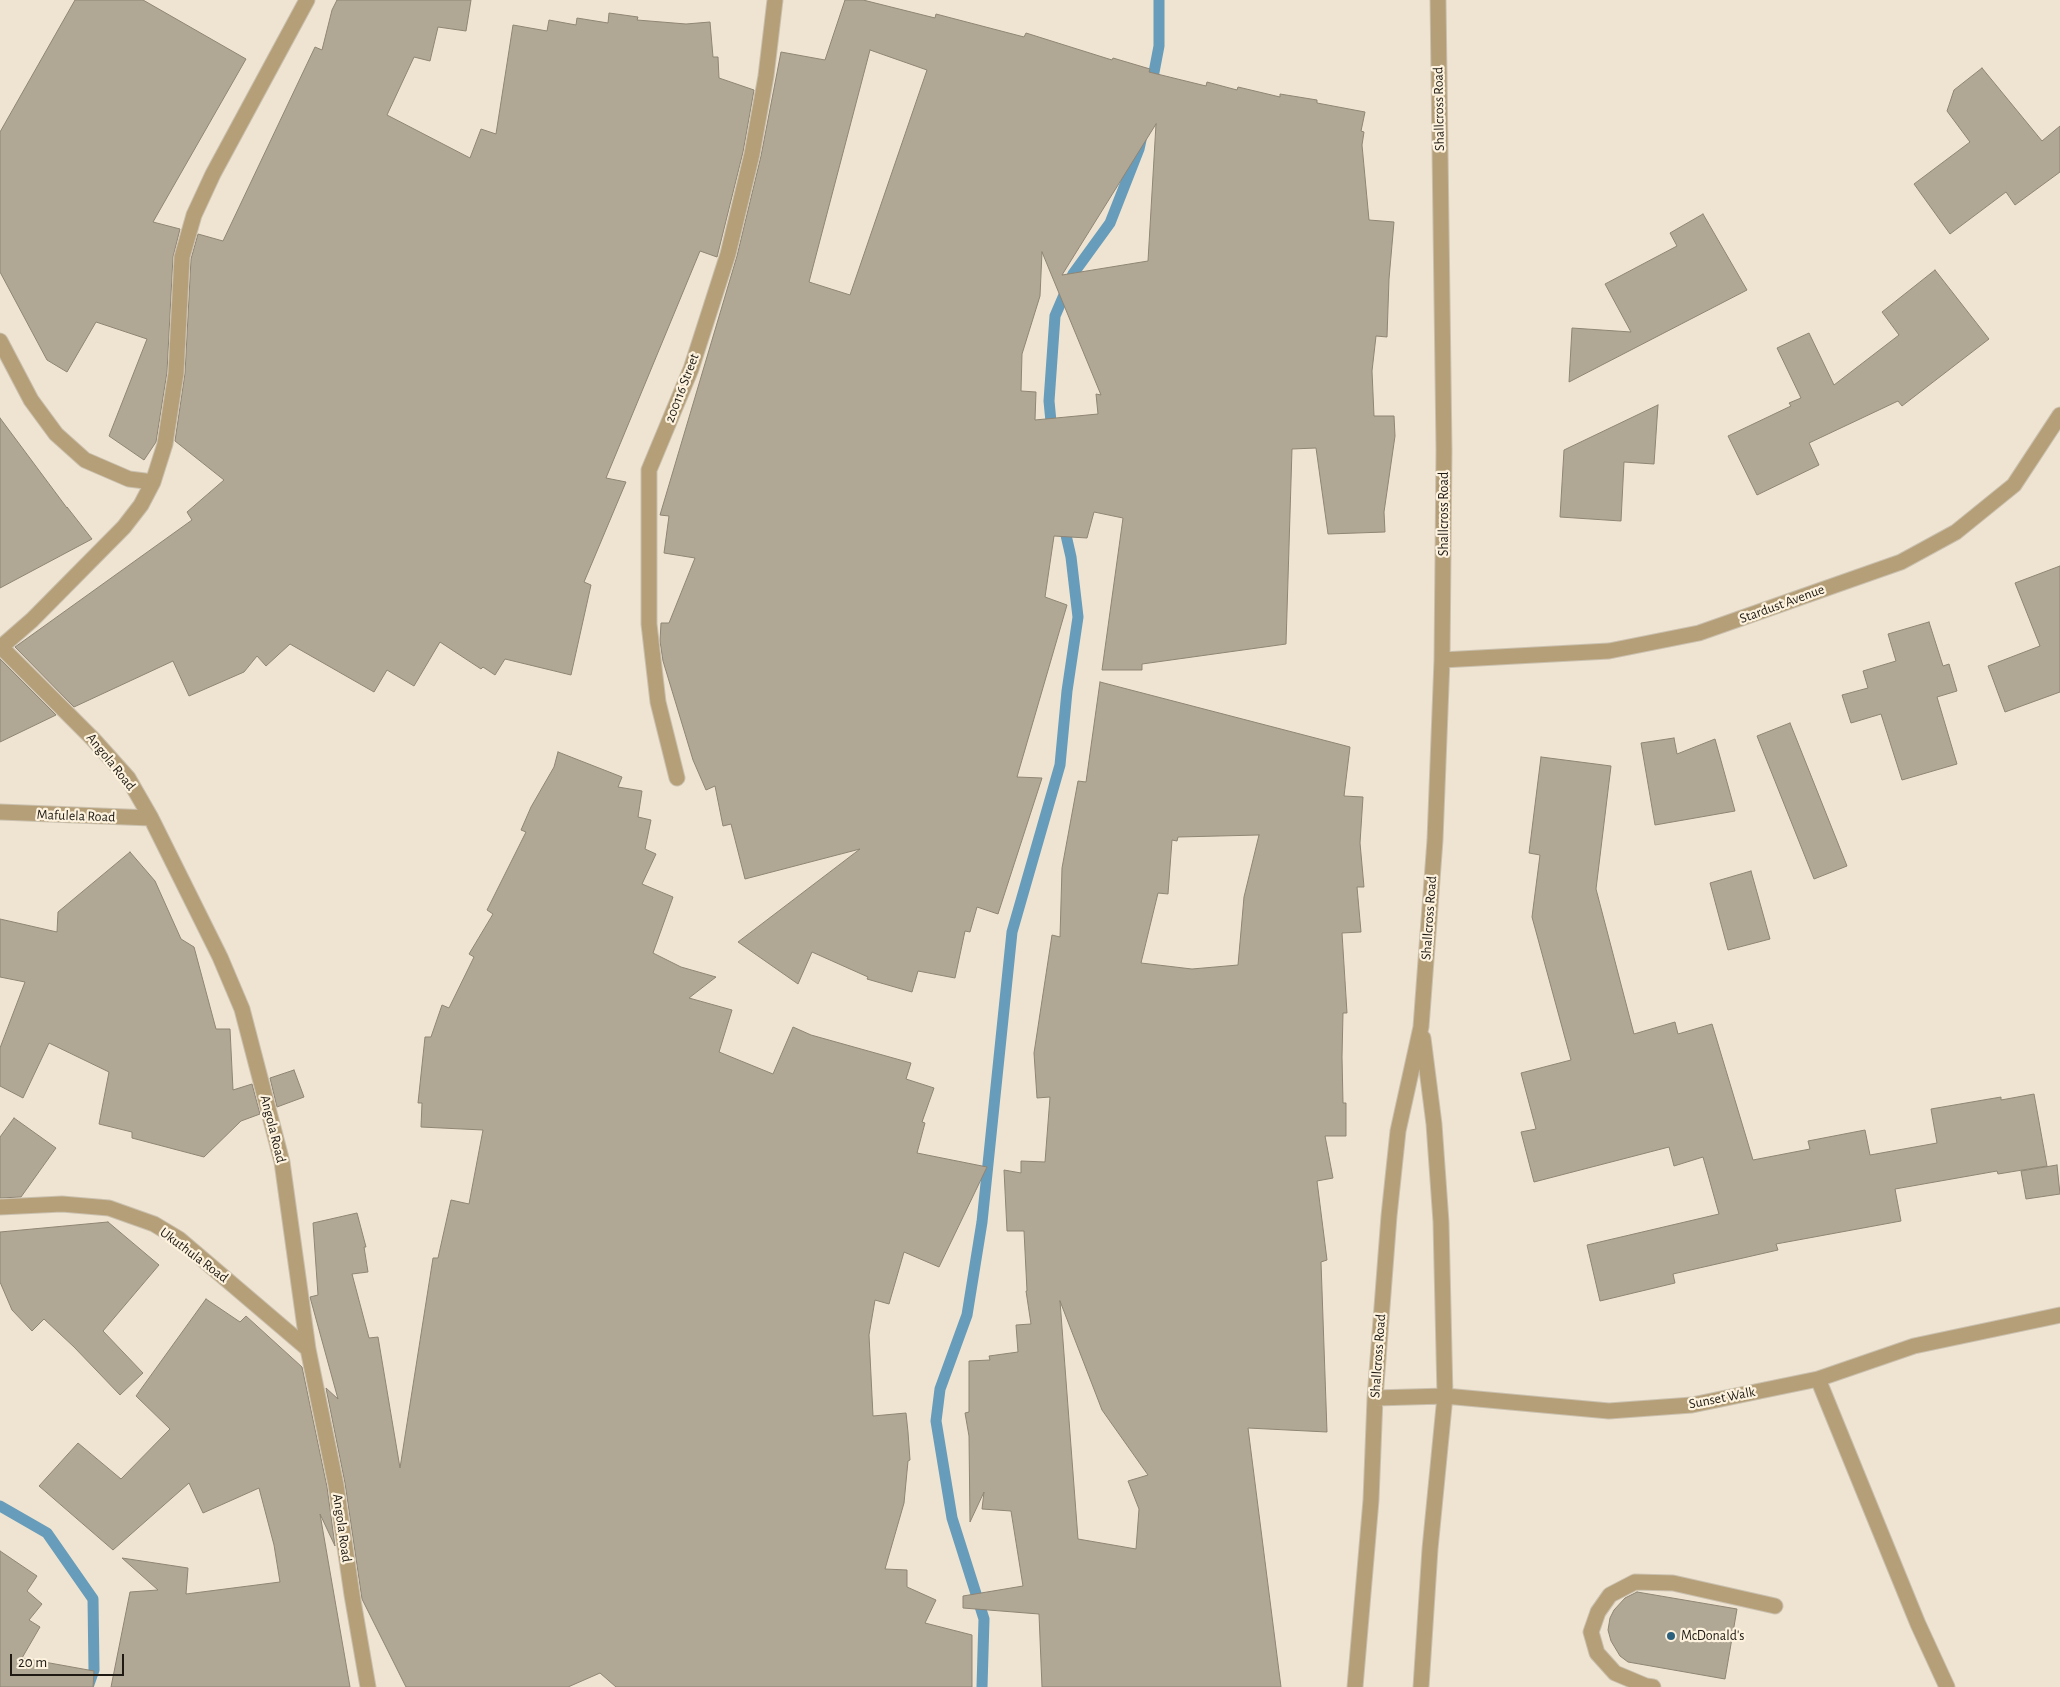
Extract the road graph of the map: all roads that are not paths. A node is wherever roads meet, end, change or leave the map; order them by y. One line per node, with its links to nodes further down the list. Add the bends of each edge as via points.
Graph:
1 (307, 0): 6 (street, via 194,215 182,257 176,374 165,444)
2 (775, 0): 9 (street, 200116 Street, via 752,154 728,254 691,370 649,470 649,624 658,702)
3 (1438, 0): 8 (street, Shallcross Road, via 1444,450)
4 (0, 341): 6 (street, via 31,400 56,434 85,460 129,479)
5 (2060, 415): 8 (street, Stardust Avenue, via 2014,485 1956,532 1901,562 1699,633 1609,651)
6 (153, 482): 7 (street, via 124,527)
7 (1, 647): 11 (street, Angola Road, via 128,778)
8 (1442, 660): 12 (street, Shallcross Road, via 1435,840)
9 (677, 778)
10 (0, 812): 11 (street, Mafulela Road)
11 (151, 818): 15 (street, Angola Road, via 220,957 242,1009 282,1162)
12 (1421, 1027): 17 (street, Shallcross Road, via 1434,1124 1441,1222); 18 (street, Shallcross Road, via 1398,1131)
13 (0, 1207): 15 (street, Ukuthula Road, via 62,1204 109,1208 154,1224 186,1246)
14 (2060, 1315): 16 (street, Sunset Walk, via 1914,1346)
15 (308, 1349): 20 (street, Angola Road, via 334,1475)
16 (1818, 1379): 17 (street, Sunset Walk, via 1692,1405 1609,1411); 24 (street)
17 (1445, 1396): 18 (street, Sunset Walk); 22 (street, Shallcross Road)
18 (1374, 1398): 21 (street, Shallcross Road, via 1371,1500)
19 (1775, 1606): 23 (street, via 1673,1583 1635,1582 1610,1595 1598,1612 1591,1632 1598,1654 1615,1673)
20 (368, 1687)
21 (1355, 1687)
22 (1421, 1687)
23 (1653, 1687)
24 (1947, 1687)

